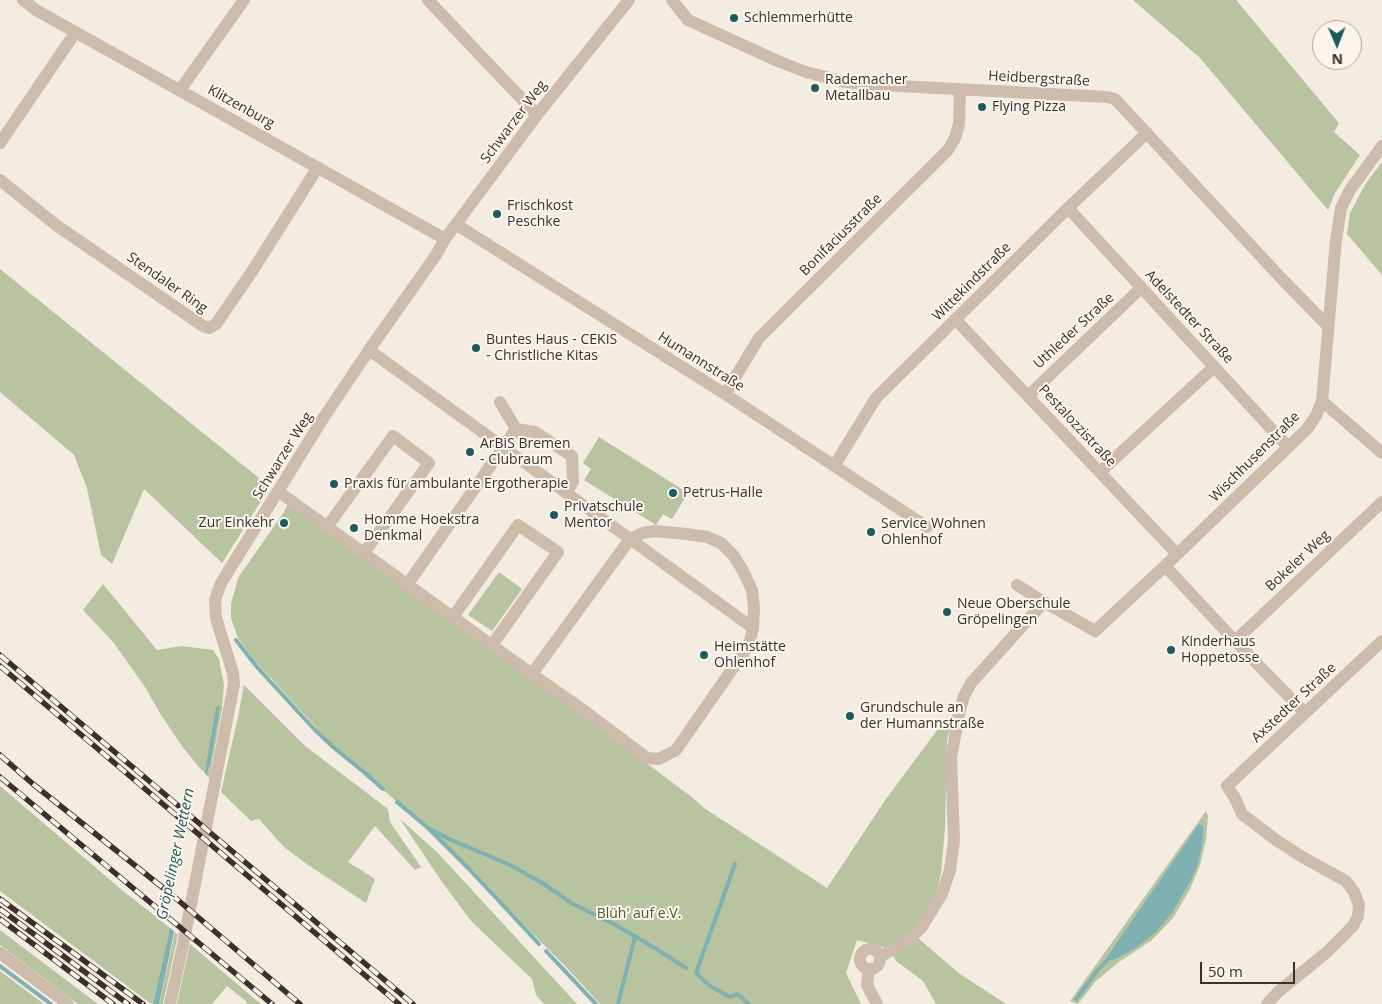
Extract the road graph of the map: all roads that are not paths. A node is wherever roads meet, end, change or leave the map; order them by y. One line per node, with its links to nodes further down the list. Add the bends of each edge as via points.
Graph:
1 (244, 0): 7 (street)
2 (428, 0): 9 (street)
3 (629, 0): 9 (street, Schwarzer Weg)
4 (672, 0): 8 (street, Heidbergstraße, via 688,20 806,72 861,84)
5 (29, 2): 6 (street, Klitzenburg)
6 (75, 33): 7 (street, Klitzenburg); 11 (street)
7 (180, 90): 13 (street, Klitzenburg)
8 (960, 90): 10 (street, Heidbergstraße, via 1107,97 1115,99); 23 (street, Bonifaciusstraße, via 959,124 948,150 759,338)
9 (537, 115): 16 (street, Schwarzer Weg)
10 (1146, 133): 15 (street, Wittekindstraße); 20 (street, Heidbergstraße)
11 (0, 143)
12 (1382, 146): 20 (street, Wischhusenstraße, via 1350,190 1342,208)
13 (318, 167): 14 (street, Stendaler Ring, via 248,278 216,324 209,328 56,225); 17 (street, Klitzenburg)
14 (0, 180)
15 (1068, 208): 18 (street, Adelstedter Straße); 19 (street, Wittekindstraße)
16 (456, 225): 17 (street, Schwarzer Weg); 23 (street, Humannstraße)
17 (445, 239): 21 (street, Schwarzer Weg)
18 (1142, 288): 22 (street, Adelstedter Straße); 24 (street, Uthleder Straße)
19 (955, 319): 24 (street, Pestalozzistraße); 31 (street, Wittekindstraße, via 876,398)
20 (1328, 325): 25 (street, Wischhusenstraße)
21 (369, 350): 28 (street); 33 (street, Schwarzer Weg)
22 (1214, 367): 29 (street, Adelstedter Straße); 32 (street)
23 (724, 394): 31 (street, Humannstraße)
24 (1028, 396): 32 (street, Pestalozzistraße)
25 (1322, 401): 29 (street, Wischhusenstraße, via 1307,429); 30 (street)
26 (500, 402): 27 (street)
27 (516, 429): 28 (street); 34 (street, via 535,432 572,456 573,482)
28 (504, 447): 34 (street); 42 (street)
29 (1288, 447): 40 (street, Wischhusenstraße)
30 (1382, 453)
31 (834, 466): 37 (street, Humannstraße)
32 (1100, 472): 40 (street, Pestalozzistraße)
33 (279, 492): 36 (street); 56 (street, Schwarzer Weg, via 221,583 216,600 216,618 234,684)
34 (566, 492): 38 (street)
35 (1382, 502): 47 (street, Bokeler Weg)
36 (327, 527): 39 (street); 39 (street, via 393,436 429,463)
37 (927, 527)
38 (630, 539): 46 (street); 46 (street, via 643,533 665,532 707,536 721,544 733,555 752,590); 50 (street)
39 (364, 553): 42 (street)
40 (1177, 554): 41 (street, Wischhusenstraße)
41 (1165, 566): 44 (street, Wischhusenstraße, via 1094,631); 47 (street)
42 (407, 584): 45 (street)
43 (1018, 585): 44 (street)
44 (1044, 602): 53 (street, via 970,684 964,696 950,758 954,840 950,870 942,894 921,928 906,942)
45 (453, 618): 49 (street); 49 (street, via 518,525 558,552)
46 (753, 628): 50 (street, via 748,645 676,750 659,760 647,758)
47 (1235, 641): 51 (street)
48 (1382, 641): 51 (street, Axstedter Straße)
49 (492, 645): 50 (street)
50 (532, 674)
51 (1304, 713): 58 (street, Axstedter Straße, via 1227,786 1242,814 1276,840 1346,881 1359,905 1358,916 1353,926 1327,952)
52 (0, 953): 55 (street)
53 (880, 957): 54 (street, via 876,968); 54 (street, via 872,949 861,953 859,962)
54 (869, 970): 57 (street, via 867,985)
55 (68, 1004)
56 (170, 1004)
57 (878, 1004)
58 (1267, 1004)

